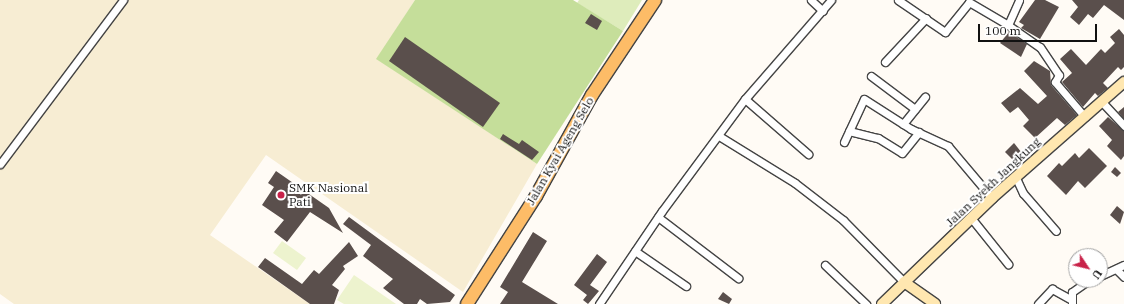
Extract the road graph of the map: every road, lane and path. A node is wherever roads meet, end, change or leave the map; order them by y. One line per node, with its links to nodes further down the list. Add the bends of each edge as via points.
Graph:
1 (123, 0): 25 (street)
2 (655, 0): 43 (main road, Jalan Kyai Ageng Selo, via 592,95 536,196)
3 (811, 0): 7 (street)
4 (832, 0): 7 (street)
5 (898, 0): 8 (street)
6 (1019, 0): 9 (street)
7 (823, 11): 14 (street)
8 (926, 18): 9 (street, via 942,31 947,31 969,2); 10 (street)
9 (1008, 25): 17 (street, via 1040,47 1059,75 1055,82)
10 (885, 62)
11 (871, 76): 16 (street)
12 (1124, 82): 15 (main road, Jalan Syekh Jangkung)
13 (925, 97): 16 (street)
14 (745, 99): 22 (street); 24 (street)
15 (1102, 102): 17 (main road, Jalan Syekh Jangkung); 19 (street)
16 (915, 109): 18 (street)
17 (1085, 117): 26 (main road, Jalan Syekh Jangkung)
18 (903, 124): 20 (street, via 862,99); 21 (street)
19 (1124, 126)
20 (849, 131): 21 (street, via 878,138 902,153); 23 (street)
21 (919, 132): 27 (street, via 948,146)
22 (719, 136): 28 (street); 39 (street, via 797,186 842,220)
23 (844, 142)
24 (808, 154)
25 (0, 164)
26 (1016, 178): 27 (main road, Jalan Syekh Jangkung); 30 (street, via 1023,193)
27 (992, 198): 29 (main road, Jalan Syekh Jangkung)
28 (658, 217): 31 (street); 38 (street)
29 (972, 220): 32 (street); 39 (main road, Jalan Syekh Jangkung)
30 (1056, 232)
31 (635, 251): 40 (street); 44 (street)
32 (1008, 264)
33 (825, 265): 45 (street)
34 (1124, 266): 35 (street)
35 (1116, 269): 36 (street); 37 (street)
36 (1108, 272)
37 (1124, 277)
38 (738, 278)
39 (904, 282): 46 (main road, Jalan Syekh Jangkung); 47 (main road)
40 (686, 286)
41 (1076, 288): 42 (street)
42 (1071, 302): 48 (street, via 1052,289)
43 (467, 304)
44 (599, 304)
45 (866, 304)
46 (882, 304)
47 (935, 304)
48 (1038, 304)

